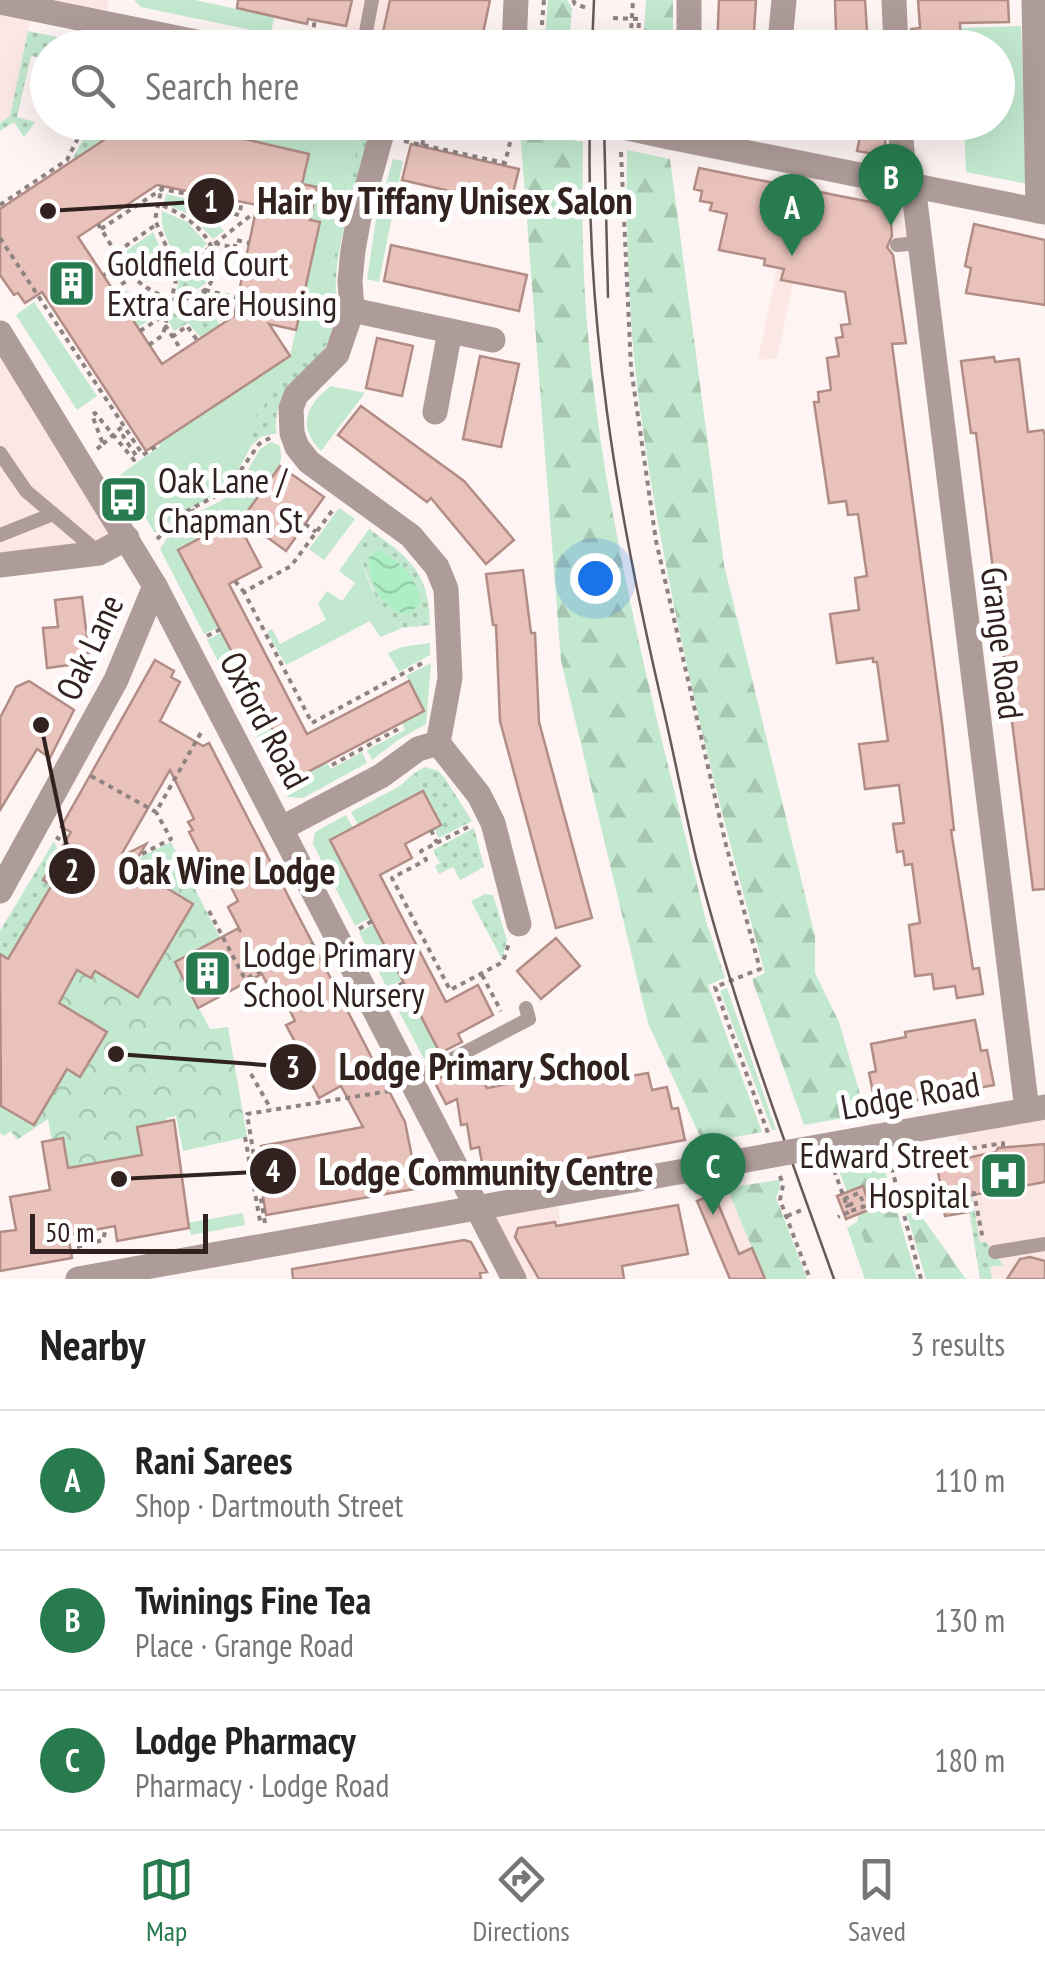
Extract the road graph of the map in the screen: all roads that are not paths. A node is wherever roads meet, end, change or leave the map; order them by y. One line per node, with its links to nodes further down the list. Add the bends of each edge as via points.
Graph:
1 (372, 0): 10 (lane)
2 (516, 0): 11 (street)
3 (690, 0): 12 (street)
4 (784, 0): 13 (street)
5 (894, 0): 14 (street)
6 (1034, 0): 19 (street)
7 (0, 2): 8 (street)
8 (107, 12): 9 (street)
9 (166, 30)
10 (366, 30)
11 (515, 30)
12 (689, 30)
13 (781, 30)
14 (895, 30)
15 (387, 140): 20 (street, via 356,231)
16 (709, 140): 18 (street)
17 (902, 140): 18 (street, Grange Road)
18 (908, 184): 19 (street); 38 (street, Grange Road, via 908,244)
19 (1042, 212)
20 (352, 310): 21 (street); 32 (street, via 337,354 296,395 292,433 309,462 411,536 437,568 446,589 450,678)
21 (450, 331): 23 (street); 24 (street)
22 (0, 334): 28 (street, Oak Lane)
23 (493, 340)
24 (434, 412)
25 (0, 453): 26 (lane, via 26,491)
26 (53, 514): 27 (lane); 29 (lane)
27 (0, 535)
28 (140, 540): 29 (street); 31 (street, Oak Lane)
29 (98, 553): 30 (street)
30 (0, 565)
31 (155, 586): 33 (street, Oxford Road); 34 (street, Oak Lane, via 116,680)
32 (438, 744): 33 (street, via 418,749); 35 (street, via 479,794 493,823)
33 (282, 828): 37 (street, Oxford Road)
34 (0, 891)
35 (514, 930)
36 (526, 1008): 37 (lane, via 528,1019)
37 (406, 1085): 39 (street, Oxford Road)
38 (1036, 1109): 39 (street, Lodge Road, bridge, via 880,1146 718,1164)
39 (478, 1207): 42 (street, Lodge Road); 43 (street, Oxford Road)
40 (1045, 1244): 41 (lane)
41 (995, 1252)
42 (78, 1279)
43 (514, 1279)

